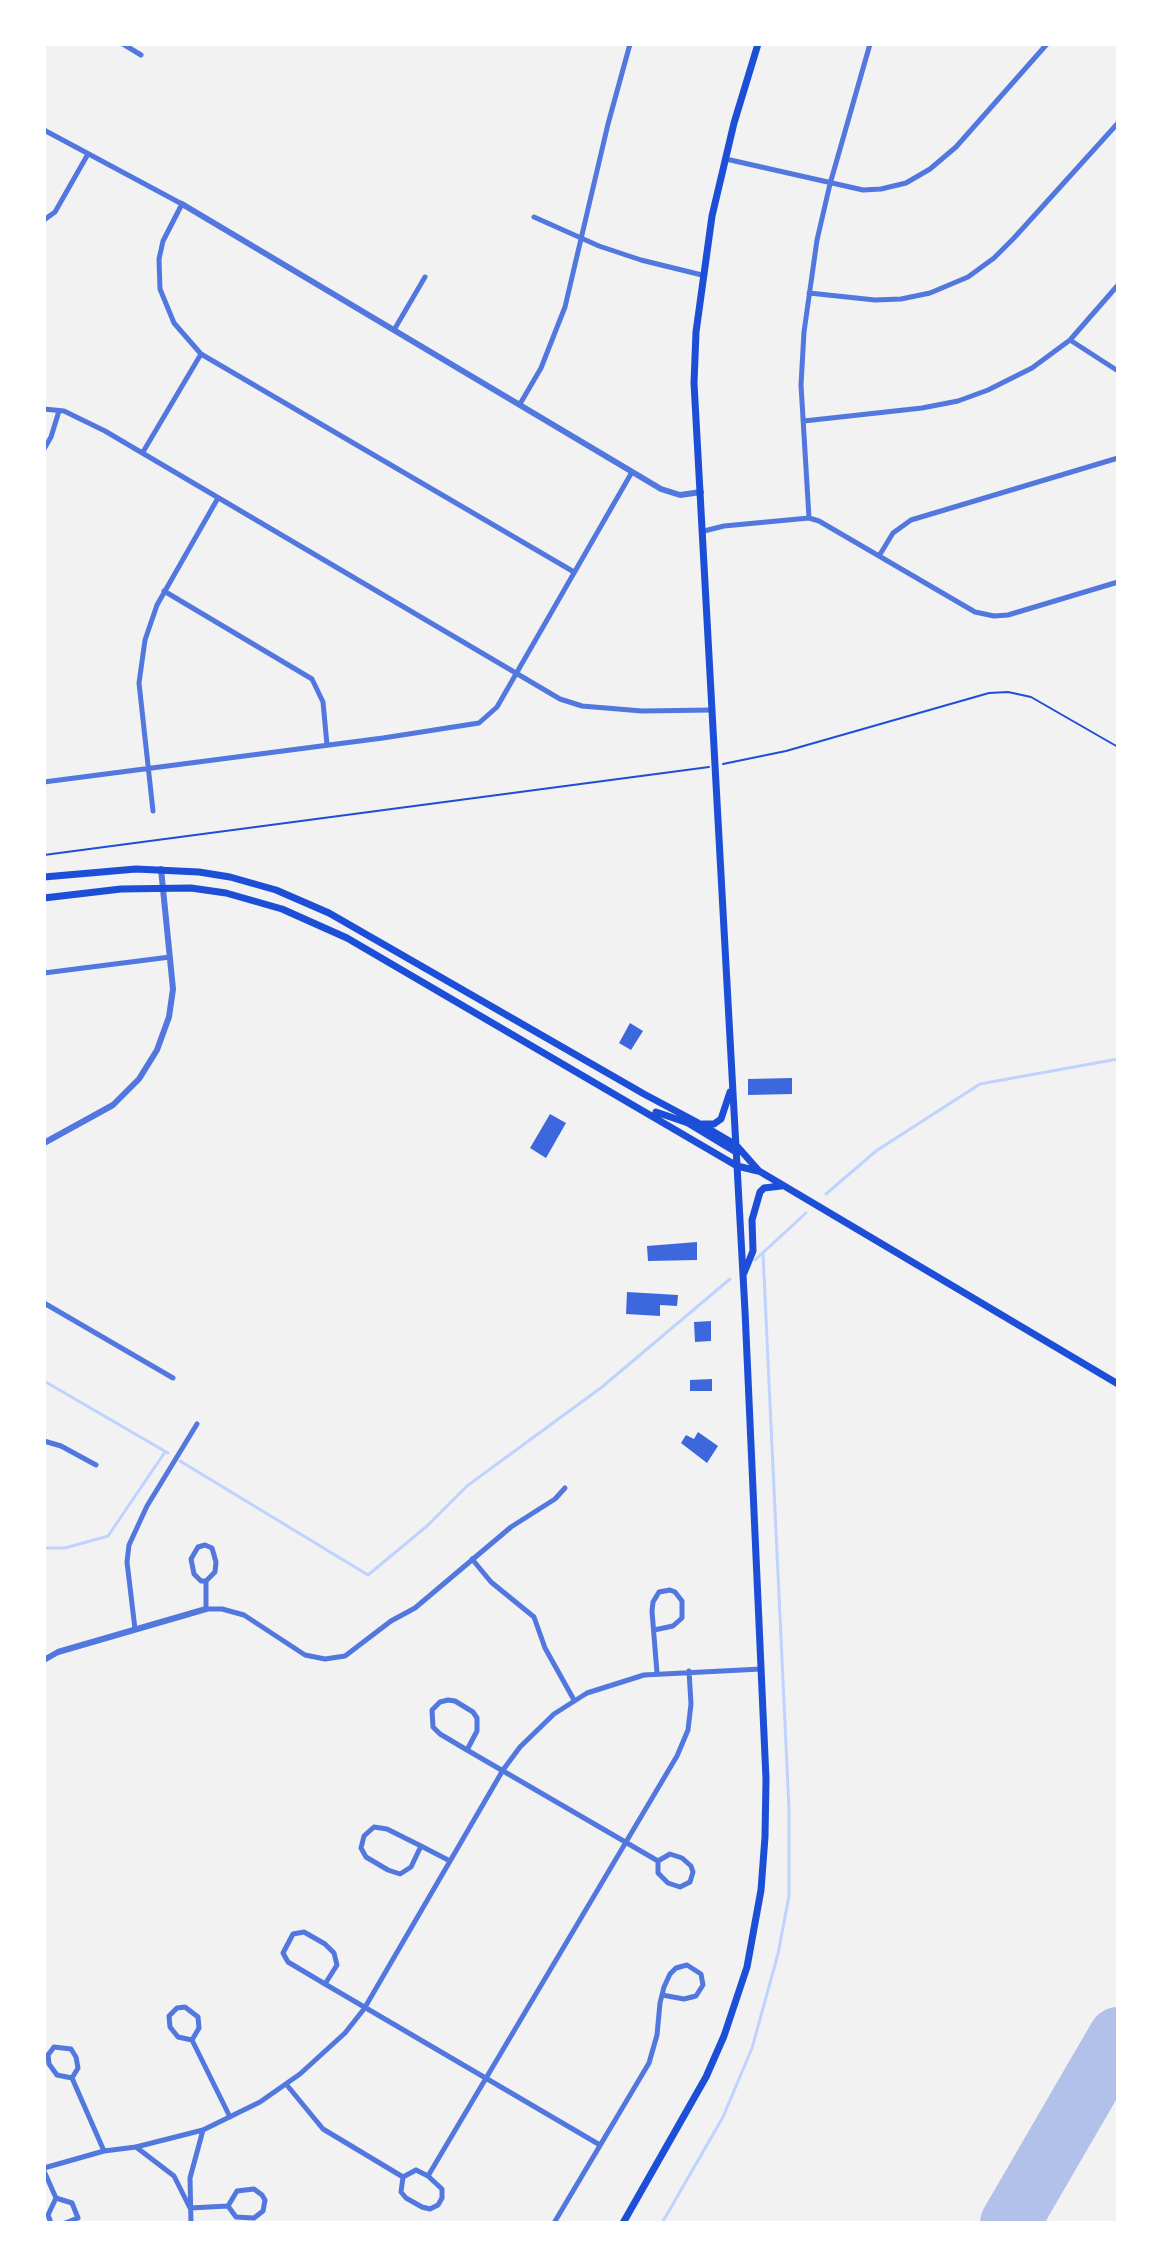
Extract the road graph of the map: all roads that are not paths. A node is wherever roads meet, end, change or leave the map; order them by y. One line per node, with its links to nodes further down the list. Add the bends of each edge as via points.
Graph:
1 (123, 44): 6 (street)
2 (630, 44): 15 (street)
3 (758, 44): 10 (main road)
4 (870, 44): 11 (street)
5 (1047, 44): 11 (street, via 930,169 881,189)
6 (141, 55)
7 (1118, 123): 19 (street, via 1014,238 968,277 901,299)
8 (44, 130): 9 (street)
9 (88, 154): 12 (street); 14 (street, via 55,212)
10 (725, 159): 11 (street); 16 (main road)
11 (830, 184): 19 (street)
12 (182, 204): 20 (street); 22 (street, via 163,241 160,289 174,323)
13 (534, 217): 15 (street)
14 (44, 220)
15 (580, 238): 16 (street); 24 (street, via 559,323)
16 (702, 275): 32 (main road, via 694,369)
17 (425, 277): 20 (street)
18 (1118, 285): 21 (street)
19 (809, 293): 27 (street, via 802,365)
20 (394, 330): 24 (street)
21 (1070, 340): 23 (street); 27 (street, via 1009,380 958,401)
22 (201, 354): 29 (street); 37 (street)
23 (1118, 371)
24 (520, 404): 31 (street)
25 (44, 409): 26 (street)
26 (59, 411): 28 (street); 29 (street)
27 (804, 421): 34 (street)
28 (44, 449)
29 (143, 452): 33 (street)
30 (1118, 458): 36 (street, via 911,520 893,533)
31 (632, 472): 32 (street, via 670,493); 37 (street)
32 (701, 492): 35 (main road)
33 (218, 498): 39 (street); 40 (street)
34 (809, 518): 35 (street); 36 (street)
35 (704, 531): 41 (main road)
36 (879, 556): 38 (street, via 975,612 994,616)
37 (574, 572): 40 (street)
38 (1118, 582)
39 (164, 591): 42 (street, via 312,679 323,702); 43 (street, via 148,628 139,683)
40 (516, 673): 41 (street, via 582,706); 42 (street, via 492,714 479,723)
41 (712, 710): 52 (main road)
42 (327, 745): 43 (street)
43 (147, 769): 44 (street); 45 (street)
44 (44, 782)
45 (153, 811)
46 (161, 869): 47 (main road); 48 (street); 54 (main road, via 230,877 329,913)
47 (44, 877)
48 (163, 887): 49 (main road); 50 (street); 53 (main road, via 226,893 309,919)
49 (44, 898)
50 (171, 957): 51 (street); 55 (street, via 169,1017 149,1065 113,1105)
51 (44, 973)
52 (732, 1083): 54 (main road, via 721,1119); 56 (main road)
53 (635, 1105): 56 (main road, via 688,1123); 57 (main road)
54 (702, 1125): 56 (main road)
55 (44, 1143)
56 (736, 1149): 57 (main road); 58 (main road)
57 (737, 1166): 58 (main road); 60 (main road)
58 (759, 1171): 59 (main road)
59 (783, 1185): 60 (main road, via 760,1192 752,1220 753,1251); 63 (main road)
60 (743, 1275): 74 (main road)
61 (44, 1303): 62 (street)
62 (173, 1378)
63 (1118, 1384)
64 (197, 1424): 71 (street, via 129,1545)
65 (44, 1441): 66 (street)
66 (96, 1465)
67 (565, 1488): 68 (street)
68 (472, 1559): 70 (street, via 415,1608 336,1658 296,1651 244,1615); 77 (street, via 534,1617)
69 (206, 1581): 69 (street, via 216,1562 212,1548 205,1545 191,1559 194,1574); 70 (street)
70 (206, 1609): 71 (street)
71 (135, 1629): 73 (street)
72 (654, 1630): 72 (street, via 656,1596 664,1590 675,1592 682,1601 682,1618); 76 (street)
73 (44, 1660)
74 (761, 1669): 75 (street); 106 (main road, via 765,1837 747,1967 706,2077)
75 (689, 1671): 76 (street); 80 (street, via 688,1730)
76 (657, 1673): 77 (street, via 615,1682)
77 (574, 1700): 79 (street, via 534,1732)
78 (467, 1750): 78 (street, via 433,1727 432,1710 440,1702 455,1701 477,1718); 79 (street)
79 (503, 1770): 80 (street); 82 (street)
80 (626, 1842): 83 (street); 89 (street)
81 (421, 1846): 81 (street, via 374,1827 361,1848 366,1857 400,1874 411,1867); 82 (street)
82 (450, 1861): 86 (street)
83 (658, 1861): 83 (street, via 658,1873 668,1883 680,1887 690,1882 693,1872 682,1858 670,1854)
84 (325, 1984): 84 (street, via 337,1965 334,1953 304,1932 293,1934 283,1953 288,1962); 86 (street)
85 (662, 1995): 85 (street, via 676,1968 687,1965 701,1974 703,1985 696,1996); 93 (street, via 649,2063)
86 (364, 2009): 89 (street); 90 (street, via 345,2033)
87 (192, 2040): 87 (street, via 198,2017 185,2007 177,2008 169,2016 170,2027 178,2037); 91 (street)
88 (72, 2078): 88 (street, via 78,2068 76,2057 71,2049 54,2047 49,2064 57,2075); 95 (street)
89 (486, 2079): 93 (street); 97 (street)
90 (286, 2084): 91 (street); 98 (street, via 323,2129)
91 (230, 2117): 92 (street)
92 (203, 2130): 94 (street); 101 (street, via 190,2178)
93 (600, 2145): 105 (street)
94 (136, 2147): 95 (street); 101 (street, via 174,2176)
95 (104, 2151): 96 (street)
96 (44, 2170): 99 (street)
97 (428, 2176): 98 (street, via 416,2170); 98 (street, via 442,2189 438,2205 430,2209 406,2198 400,2185)
98 (403, 2177)
99 (56, 2198): 102 (street, via 48,2215); 103 (street, via 72,2203 78,2218)
100 (228, 2206): 100 (street, via 236,2217 254,2218 263,2211 265,2200 254,2189 237,2191); 101 (street)
101 (190, 2208): 104 (street)
102 (51, 2223)
103 (65, 2223)
104 (191, 2223)
105 (554, 2223)
106 (623, 2223)

